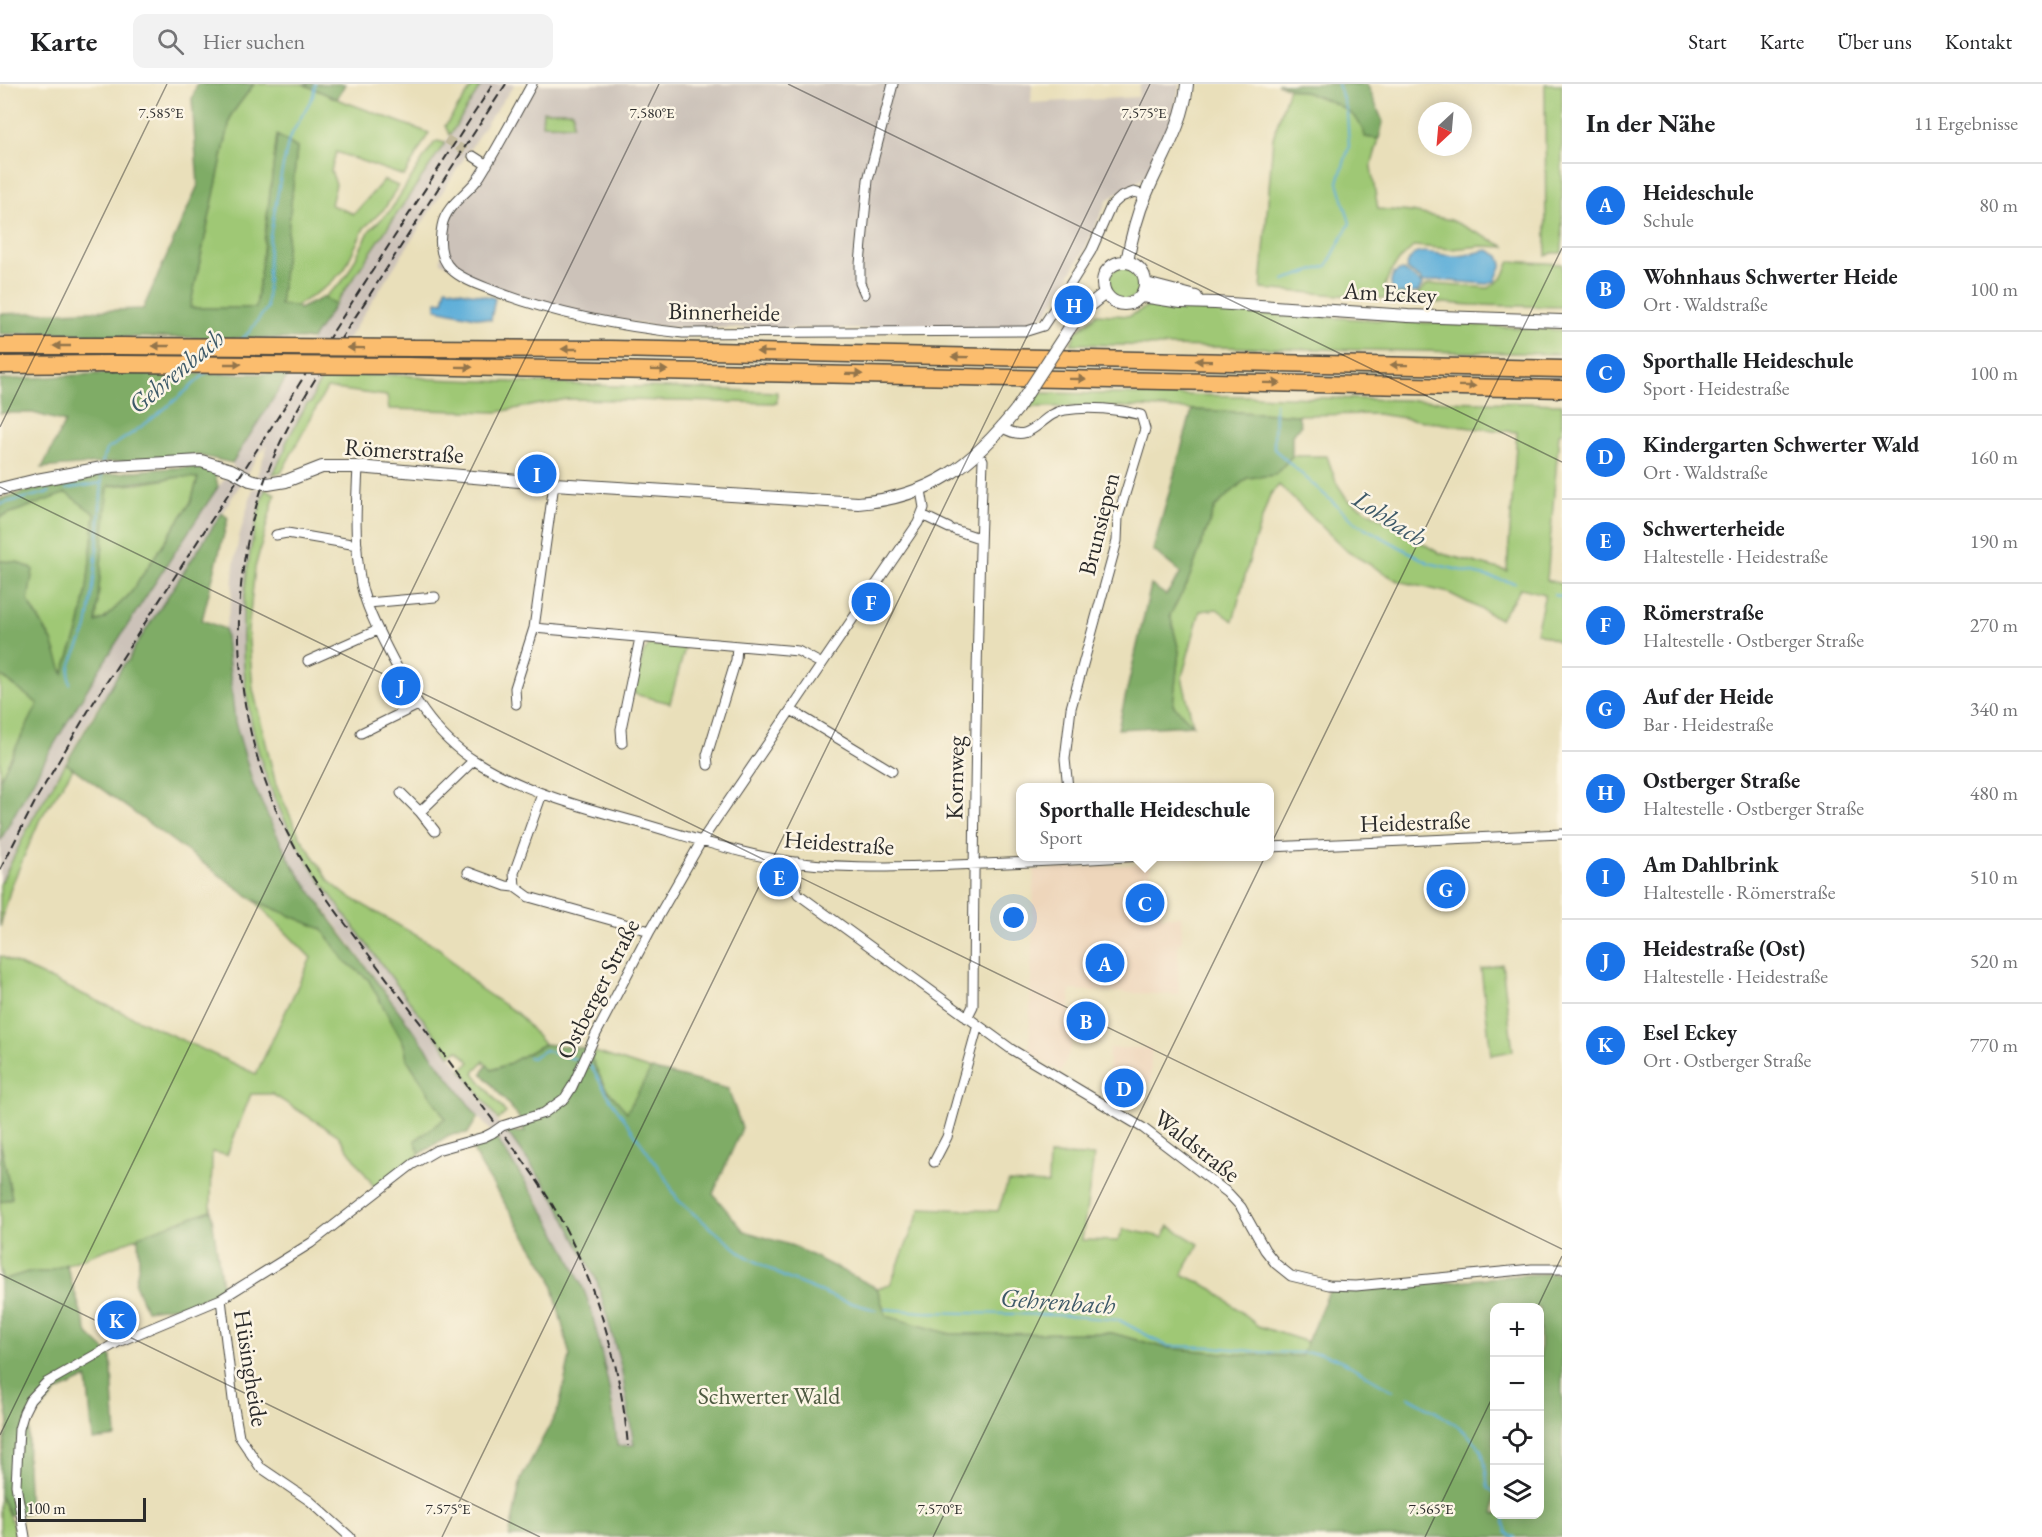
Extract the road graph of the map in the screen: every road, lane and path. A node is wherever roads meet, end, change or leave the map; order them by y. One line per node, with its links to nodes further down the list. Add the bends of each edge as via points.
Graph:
1 (532, 84): 5 (street, Binnerheide)
2 (893, 84): 10 (street, via 868,180 860,264)
3 (1187, 84): 6 (street, via 1178,124)
4 (473, 156): 5 (street)
5 (487, 165): 6 (street, Binnerheide, via 456,201 442,225 440,250 451,269 531,305 627,327 683,333 1027,332 1043,326 1091,251 1111,206 1134,192)
6 (1145, 195): 7 (street)
7 (1127, 262): 8 (street, via 1143,272); 9 (street, via 1107,270)
8 (1146, 284): 11 (street); 12 (street, Am Eckey)
9 (1105, 293): 11 (street, via 1122,305); 18 (street, bridge, via 1082,311)
10 (864, 294)
11 (1142, 296): 12 (street, Am Eckey)
12 (1215, 303): 13 (street, Am Eckey)
13 (1562, 321)
14 (0, 346): 16 (highway, one-way to 14, bridge, via 611,349)
15 (0, 365): 17 (highway, one-way to 17, bridge, via 406,366)
16 (1562, 369)
17 (1562, 389)
18 (1003, 428): 23 (street, via 952,473); 44 (street, Brunsiepen, via 1026,433 1058,412 1076,409 1141,415 1145,429 1118,517 1117,541 1071,708 1065,759)
19 (983, 459): 26 (street, Kornweg)
20 (358, 467): 21 (street, Römerstraße); 22 (street, Römerstraße, via 322,467 268,484 201,461 161,462 87,470); 27 (street, Heidestraße)
21 (554, 484): 23 (street, Römerstraße, via 845,504 877,502); 30 (street)
22 (0, 489)
23 (921, 490): 24 (street)
24 (922, 515): 26 (street); 35 (street, Ostberger Straße)
25 (276, 535): 27 (street, via 287,532)
26 (979, 538): 54 (street, Kornweg)
27 (357, 545): 29 (street, Heidestraße, via 362,588)
28 (435, 597): 29 (street)
29 (368, 603): 31 (street, Heidestraße)
30 (534, 628): 32 (street); 36 (street, via 515,688)
31 (378, 630): 34 (street); 37 (street, Heidestraße)
32 (640, 638): 33 (street); 40 (street, via 621,729)
33 (737, 646): 35 (street, via 798,651); 42 (street, via 707,755)
34 (308, 661)
35 (822, 664): 38 (street, Ostberger Straße)
36 (516, 704)
37 (417, 705): 39 (street); 41 (street, Heidestraße, via 452,745)
38 (791, 710): 43 (street); 50 (street, Ostberger Straße)
39 (361, 733)
40 (622, 743)
41 (473, 760): 46 (street, Heidestraße); 47 (street)
42 (708, 765)
43 (892, 771)
44 (1067, 783)
45 (401, 793): 47 (street)
46 (542, 794): 50 (street, Heidestraße); 56 (street, via 514,873)
47 (420, 812): 48 (street)
48 (435, 831)
49 (1562, 834): 51 (street, Heidestraße)
50 (702, 840): 53 (street, Heidestraße); 57 (street, Ostberger Straße)
51 (1274, 848)
52 (1036, 861): 54 (street, Heidestraße)
53 (796, 862): 54 (street, Heidestraße, via 875,868); 58 (street, Waldstraße, via 798,894)
54 (974, 865): 58 (street, Kornweg, via 973,1006)
55 (468, 872): 56 (street)
56 (515, 887): 57 (street, via 529,897)
57 (650, 931): 62 (street, Ostberger Straße, bridge, via 565,1098 543,1113 502,1126 484,1137 437,1150 413,1164 311,1243)
58 (967, 1018): 59 (street, Waldstraße)
59 (978, 1025): 60 (street, via 946,1137); 61 (street, Waldstraße, via 1143,1128 1228,1193 1276,1264 1291,1276 1329,1285 1356,1286)
60 (934, 1162)
61 (1562, 1269)
62 (221, 1299): 63 (street, Ostberger Straße, via 118,1342 46,1383 30,1400 19,1429 16,1467); 64 (street, Hüsingheide, via 240,1436 260,1467 310,1501)
63 (25, 1537)
64 (350, 1537)

